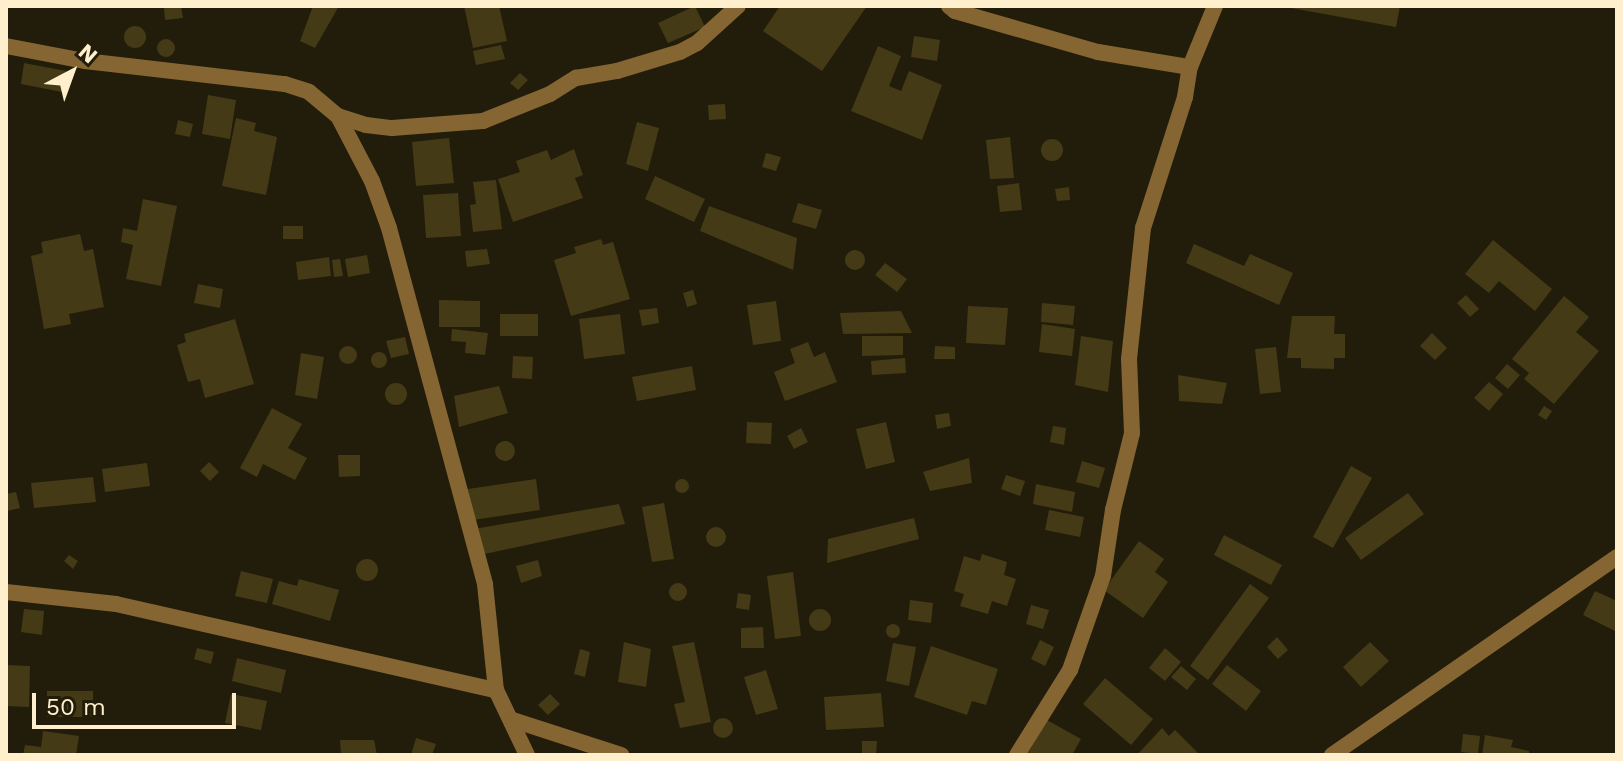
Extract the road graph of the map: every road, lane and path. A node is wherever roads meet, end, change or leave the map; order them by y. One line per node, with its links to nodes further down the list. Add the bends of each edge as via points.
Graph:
1 (738, 6): 6 (street, via 680,52 576,78 483,121 392,128)
2 (949, 6): 5 (street, via 1098,52)
3 (1215, 6): 5 (street)
4 (6, 46): 6 (street, via 85,61 285,84 309,92)
5 (1190, 67): 13 (street, via 1143,228 1129,359 1132,433 1103,576 1070,670)
6 (338, 116): 9 (street, via 372,181 403,276 485,584)
7 (1617, 557): 14 (street)
8 (6, 592): 9 (street, via 116,604)
9 (496, 690): 10 (street)
10 (513, 720): 11 (street); 12 (street)
11 (527, 755)
12 (621, 755)
13 (1017, 755)
14 (1332, 755)

